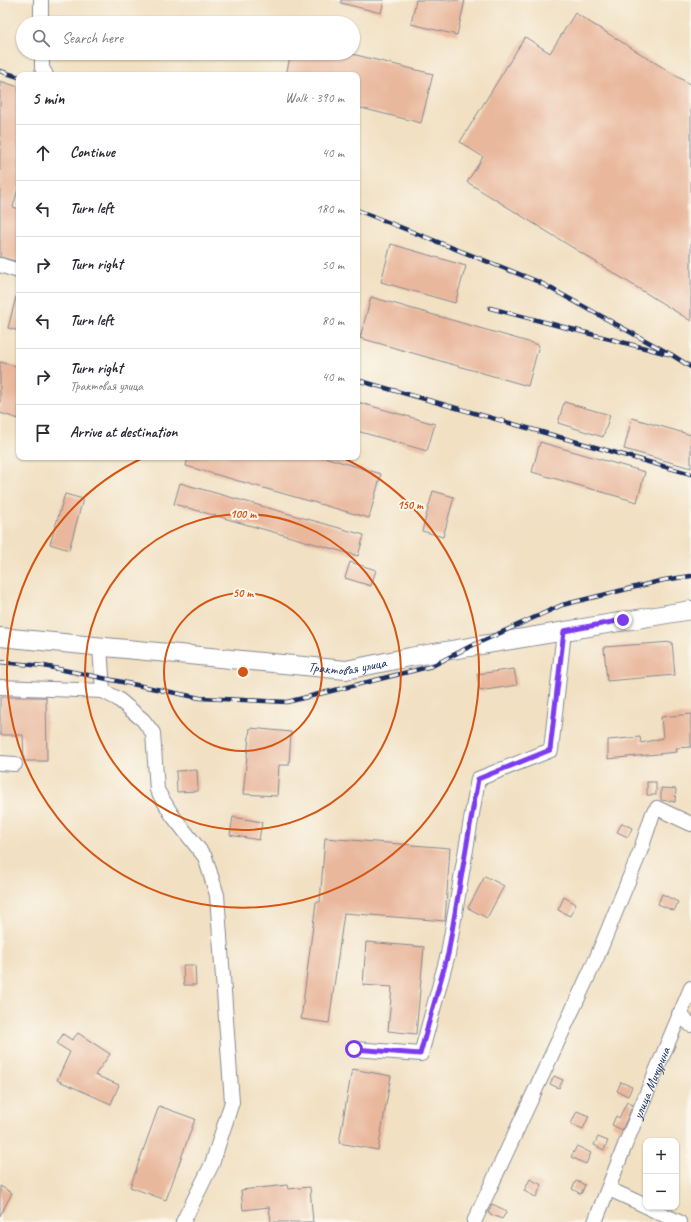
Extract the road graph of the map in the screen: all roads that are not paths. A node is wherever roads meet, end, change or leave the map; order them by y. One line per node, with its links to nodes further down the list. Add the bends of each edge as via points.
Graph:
1 (41, 0): 2 (street)
2 (41, 16)
3 (42, 60): 4 (street)
4 (44, 72)
5 (0, 265): 6 (street)
6 (16, 270)
7 (691, 610): 8 (main road, Трактовая улица)
8 (564, 631): 10 (main road, Трактовая улица, via 346,670); 19 (street, via 550,750 478,779 448,954 420,1054)
9 (0, 637): 10 (main road, Трактовая улица)
10 (100, 647): 12 (street)
11 (0, 687): 12 (street)
12 (103, 691): 23 (street, via 118,699 143,720 153,734 157,790 172,815 205,857 217,895 232,1102 212,1164)
13 (0, 762): 14 (street)
14 (15, 764)
15 (691, 824): 24 (street, via 657,808 653,813 640,852 596,956)
16 (691, 988): 17 (street, улица Мичурина)
17 (679, 1014): 18 (street); 20 (street, улица Мичурина)
18 (691, 1025)
19 (354, 1049)
20 (609, 1189): 21 (street); 25 (street, улица Мичурина)
21 (643, 1205)
22 (653, 1210): 26 (street)
23 (183, 1222)
24 (474, 1222)
25 (595, 1222)
26 (679, 1222)

